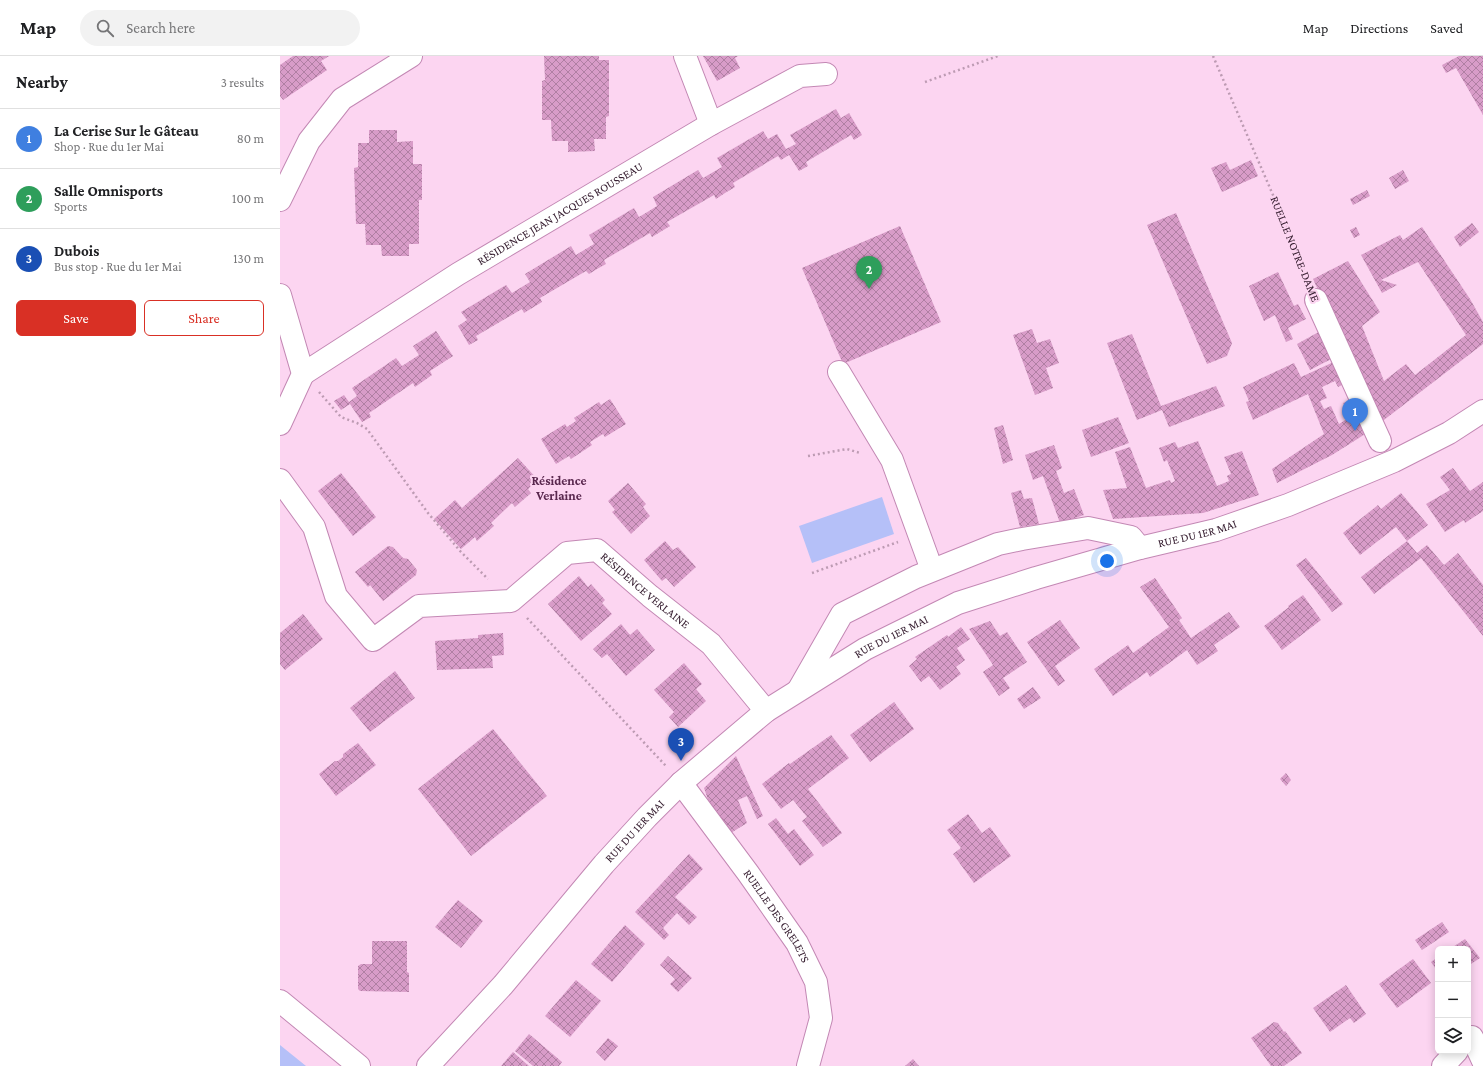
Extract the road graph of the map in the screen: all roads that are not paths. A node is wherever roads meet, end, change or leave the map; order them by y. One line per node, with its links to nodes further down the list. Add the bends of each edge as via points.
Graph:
1 (411, 56): 5 (street, via 342,99 308,141)
2 (685, 56): 4 (street)
3 (826, 74): 4 (street, RÉSIDENCE JEAN JACQUES ROUSSEAU, via 800,76)
4 (711, 124): 9 (street, RÉSIDENCE JEAN JACQUES ROUSSEAU, via 458,274)
5 (280, 200)
6 (280, 295): 9 (street)
7 (1316, 300): 12 (street, RUELLE NOTRE-DAME)
8 (838, 372): 15 (street, via 892,460)
9 (303, 374): 11 (street)
10 (1483, 411): 14 (street, RUE DU 1ER MAI, via 1449,433 1394,461 1295,502 1216,530)
11 (280, 424)
12 (1380, 441)
13 (280, 480): 17 (street, RÉSIDENCE VERLAINE, via 314,527 336,596 373,640 419,606 511,601 567,553 597,550 711,644)
14 (1140, 548): 15 (street, via 1131,537 1088,528 998,544); 16 (street, RUE DU 1ER MAI, via 958,603 865,649)
15 (932, 570): 16 (street, via 842,614)
16 (798, 691): 17 (street, RUE DU 1ER MAI)
17 (766, 711): 18 (street, RUE DU 1ER MAI)
18 (681, 783): 24 (street, RUE DU 1ER MAI, via 604,864 503,985); 25 (street, RUELLE DES GRELETS, via 797,943 816,982 821,1018)
19 (280, 1001): 23 (street)
20 (1471, 1041): 22 (street)
21 (1455, 1054): 26 (street)
22 (1483, 1060)
23 (359, 1066)
24 (428, 1066)
25 (808, 1066)
26 (1443, 1066)

